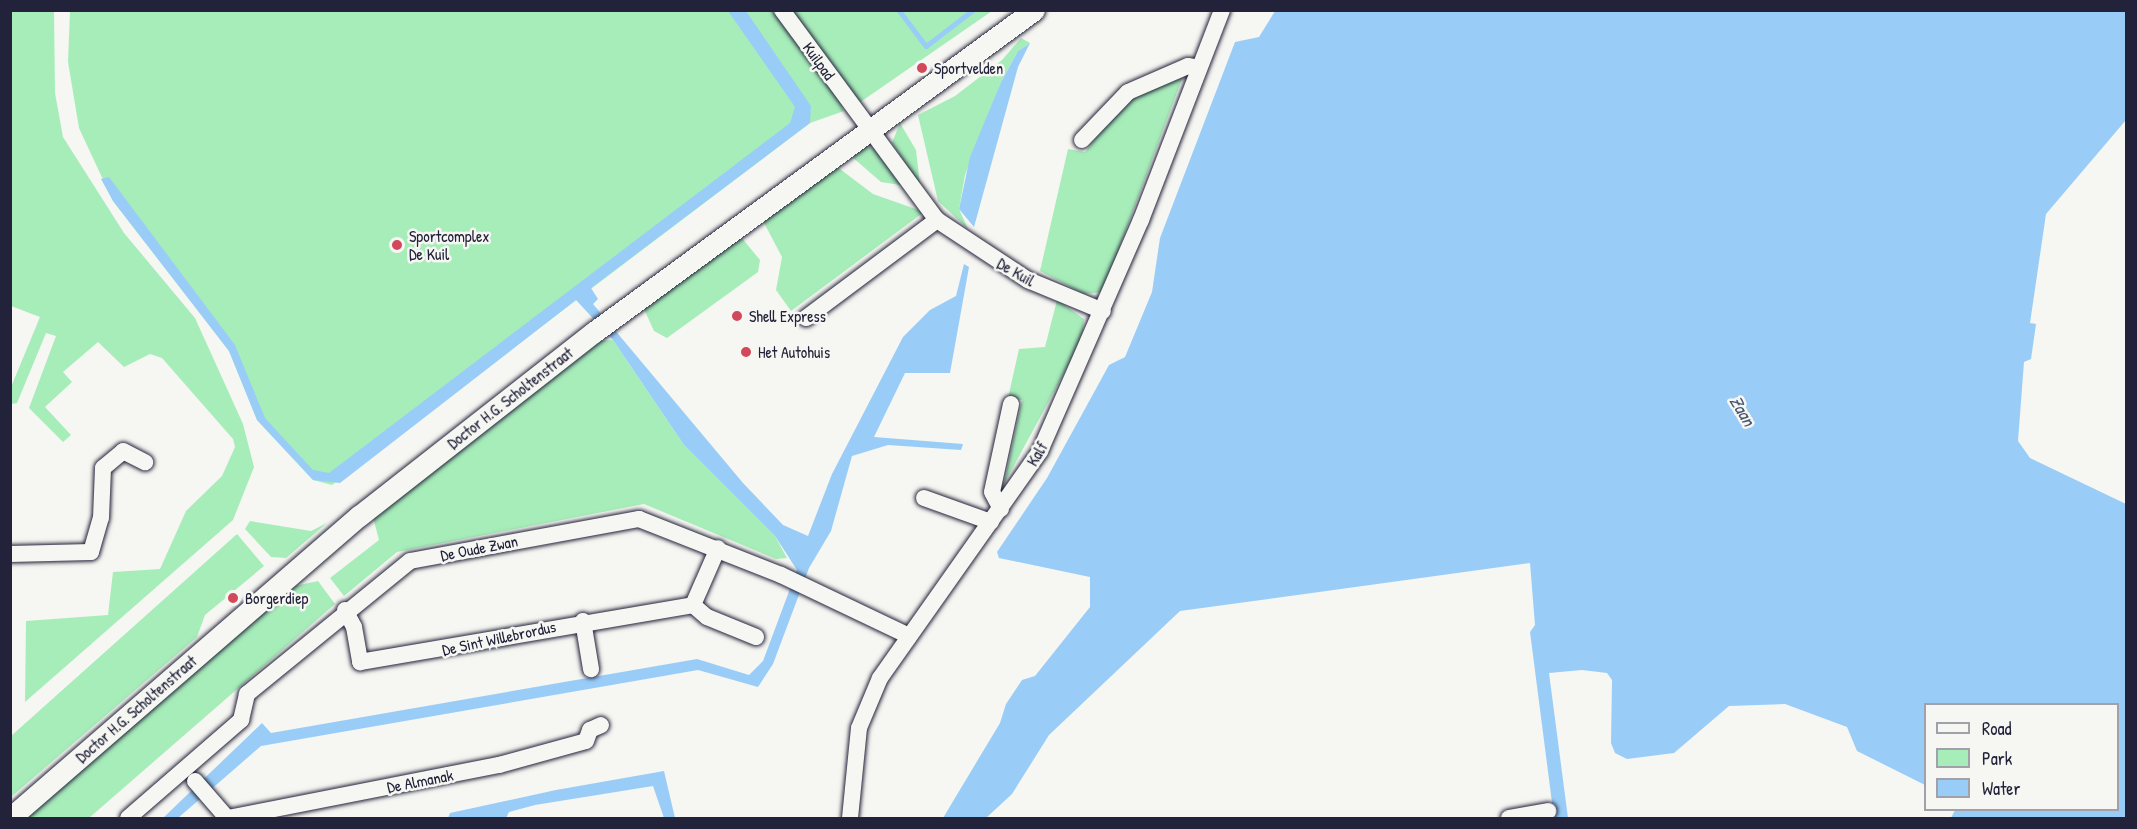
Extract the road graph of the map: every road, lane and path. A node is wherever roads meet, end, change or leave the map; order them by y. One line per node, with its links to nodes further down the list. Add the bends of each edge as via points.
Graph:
1 (782, 10): 5 (street, Kuilpad)
2 (1034, 10): 6 (main road, Doctor H.G. Scholtenstraat)
3 (1222, 10): 4 (street, Kalf)
4 (1199, 68): 7 (street, via 1188,66 1128,92); 9 (street, Kalf)
5 (856, 112): 6 (street, De Kuil)
6 (870, 130): 8 (street, De Kuil); 26 (main road, Doctor H.G. Scholtenstraat, via 594,332 314,553)
7 (1082, 140)
8 (937, 220): 9 (street, De Kuil, via 1028,280); 10 (street)
9 (1103, 310): 14 (street, Kalf, via 1040,451)
10 (806, 318)
11 (1011, 404): 14 (street, via 992,492)
12 (145, 462): 16 (street, via 123,451 103,468 101,518 91,552)
13 (924, 498): 14 (street)
14 (996, 516): 20 (street, Kalf)
15 (718, 548): 17 (street); 18 (street, De Oude Zwan, via 639,519 410,561); 20 (street, De Oude Zwan)
16 (10, 554)
17 (693, 605): 19 (street, De Sint Willebrordus); 21 (street, via 707,617)
18 (345, 610): 19 (street, De Sint Willebrordus, via 354,627 360,663); 27 (street, De Oude Zwan, via 247,694 241,720)
19 (583, 621): 22 (street)
20 (909, 636): 29 (street, Kalf, via 880,678 859,728)
21 (756, 637)
22 (591, 669)
23 (601, 725): 28 (street, De Almanak, via 590,730 586,741 499,765)
24 (195, 781): 28 (street, De Almanak)
25 (1548, 811): 30 (street)
26 (10, 818)
27 (128, 819)
28 (228, 819)
29 (850, 819)
30 (1509, 819)

